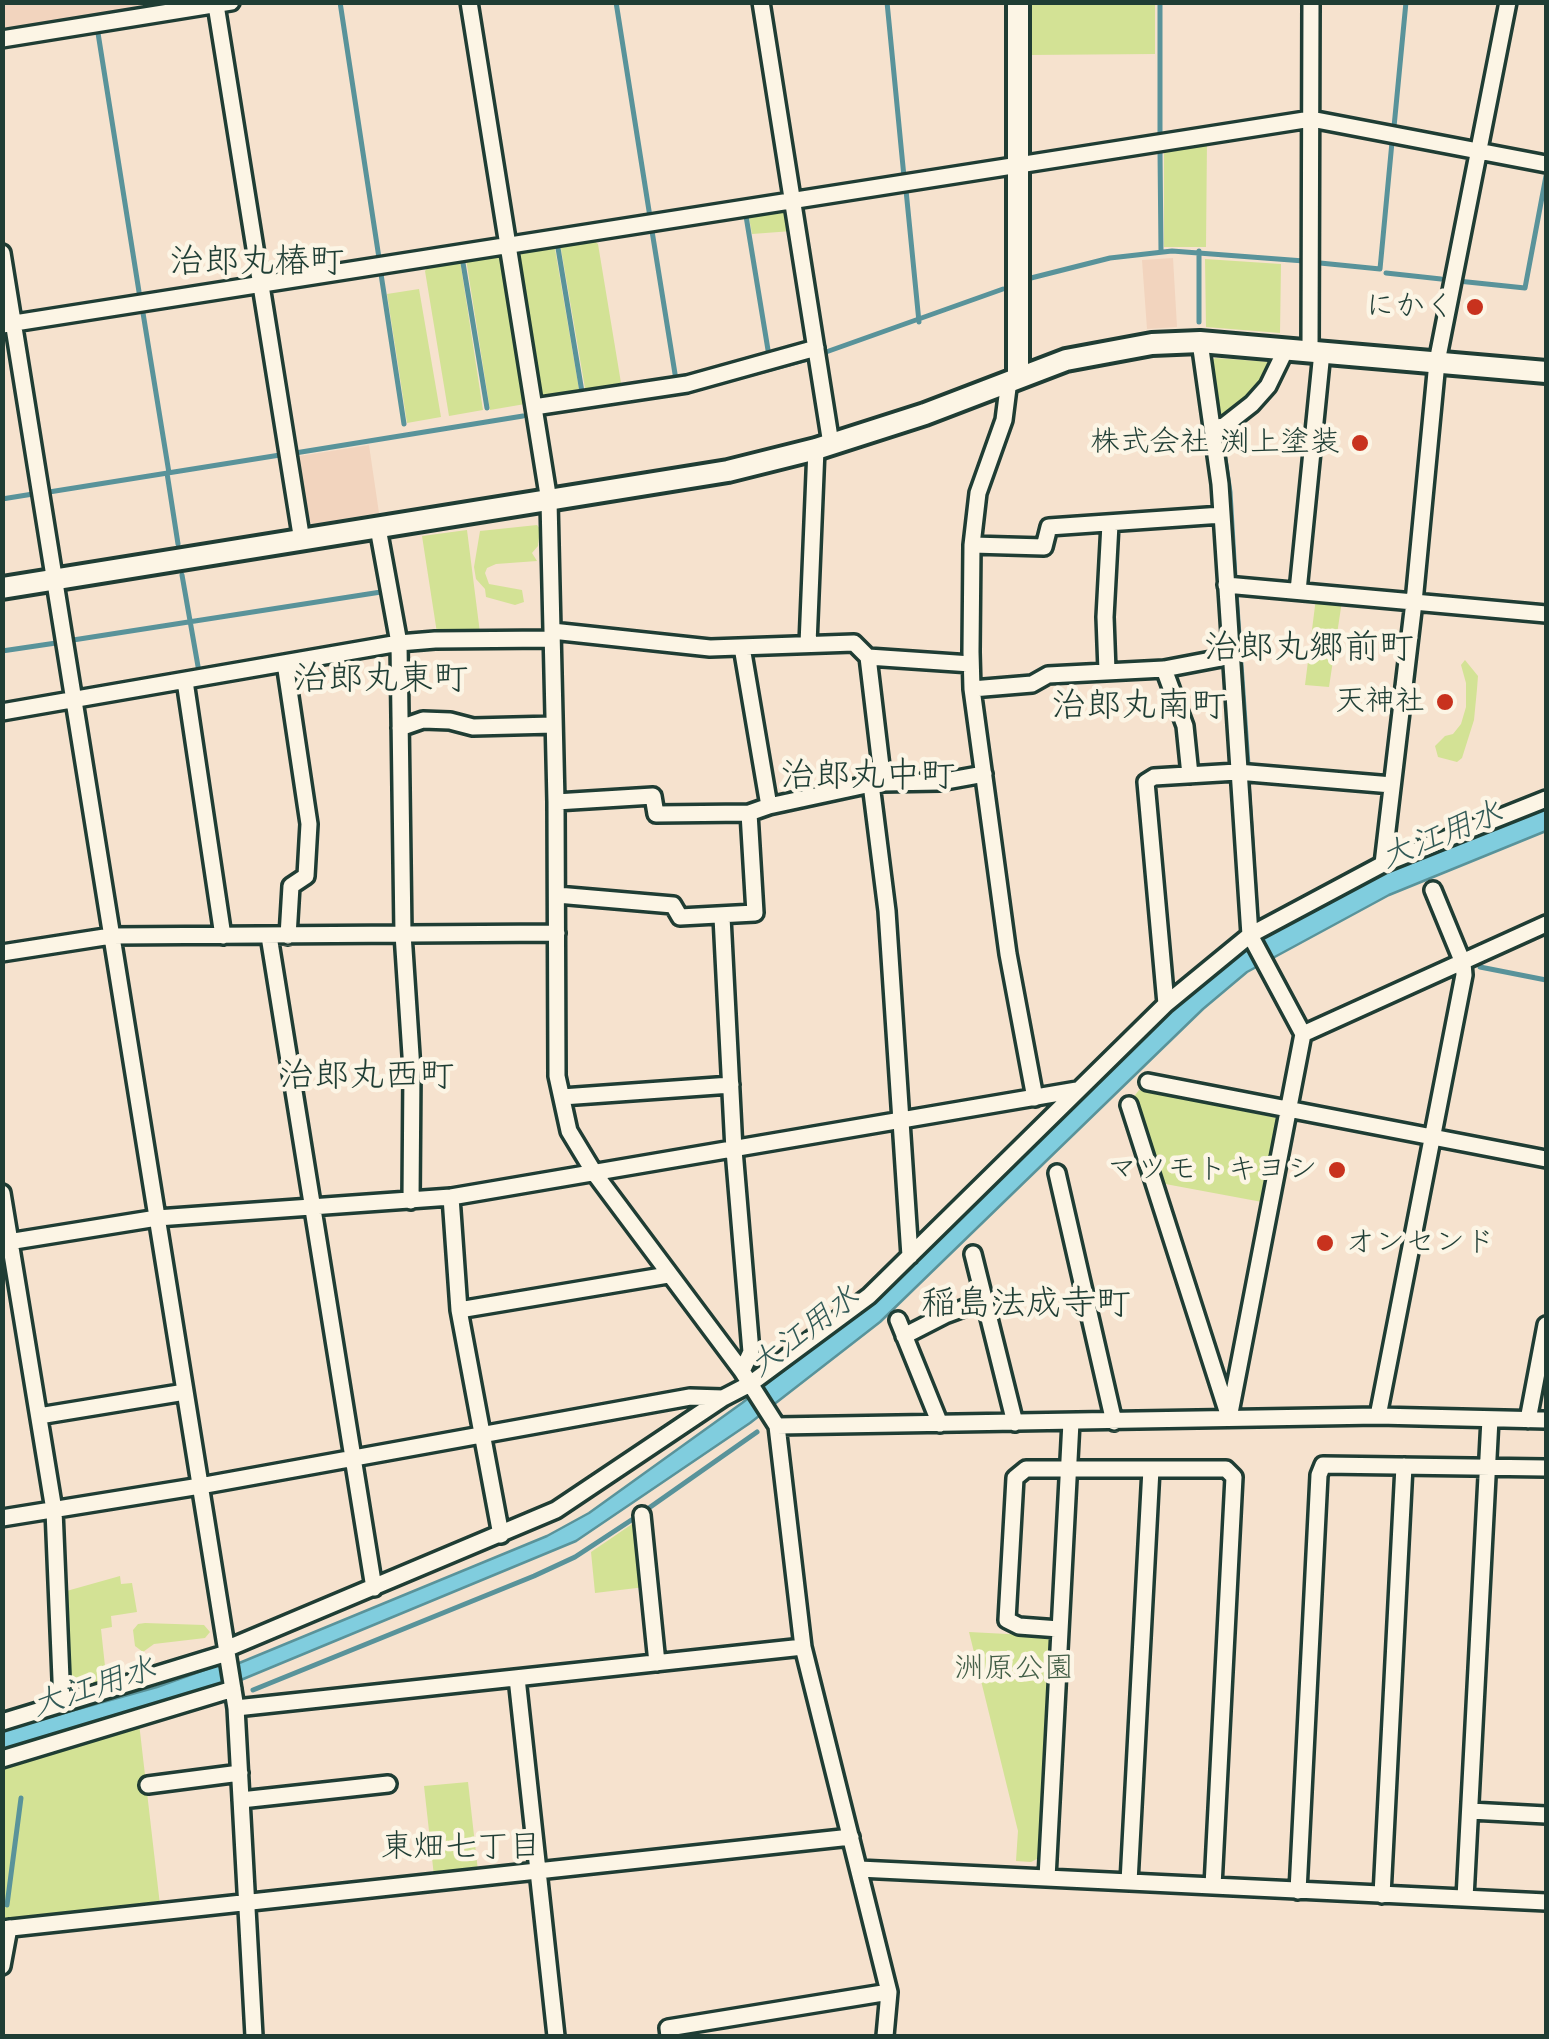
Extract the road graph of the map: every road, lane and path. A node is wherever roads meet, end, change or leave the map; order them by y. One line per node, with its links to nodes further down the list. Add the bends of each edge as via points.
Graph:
1 (469, 2): 13 (street)
2 (761, 2): 12 (street)
3 (1018, 2): 11 (street)
4 (1311, 2): 8 (street)
5 (1508, 2): 9 (street)
6 (224, 4): 7 (street); 15 (street)
7 (2, 39)
8 (1311, 119): 9 (street); 11 (street); 20 (street)
9 (1478, 152): 10 (street); 21 (street)
10 (1546, 164)
11 (1018, 165): 12 (street); 23 (street)
12 (792, 200): 13 (street); 18 (street)
13 (508, 245): 15 (street); 24 (street)
14 (2, 253): 16 (street)
15 (261, 284): 16 (street); 31 (street)
16 (8, 325): 33 (street)
17 (1200, 342): 19 (street); 23 (street, via 1110,350); 25 (street)
18 (816, 348): 24 (street, via 687,384); 26 (street)
19 (1286, 349): 20 (street); 25 (street, via 1252,404)
20 (1316, 352): 21 (street); 36 (street)
21 (1437, 362): 22 (street); 37 (street)
22 (1546, 372)
23 (1013, 379): 26 (street); 32 (street, via 978,493)
24 (534, 407): 27 (street)
25 (1212, 428): 28 (street)
26 (823, 446): 27 (street, via 728,471); 41 (street)
27 (548, 501): 30 (street); 39 (street)
28 (1222, 515): 29 (street); 34 (street)
29 (1110, 524): 32 (street, via 1050,527 1044,546); 48 (street)
30 (378, 528): 31 (street); 40 (street)
31 (302, 541): 33 (street)
32 (972, 545): 46 (street)
33 (54, 580): 35 (street); 51 (street)
34 (1226, 584): 36 (street); 43 (street)
35 (2, 588)
36 (1298, 591): 37 (street)
37 (1414, 602): 38 (street); 59 (street)
38 (1546, 614)
39 (552, 635): 40 (street); 42 (street); 53 (street)
40 (399, 643): 45 (street); 54 (street)
41 (808, 644): 42 (street); 44 (street, via 854,643)
42 (742, 647): 63 (street)
43 (1232, 656): 47 (street); 55 (street)
44 (868, 657): 46 (street); 58 (street)
45 (286, 664): 49 (street); 76 (street, via 309,824 306,876 291,886)
46 (971, 664): 50 (street)
47 (1164, 669): 48 (street); 57 (street, via 1186,726)
48 (1107, 671): 50 (street)
49 (185, 681): 51 (street); 74 (street)
50 (972, 689): 56 (street)
51 (74, 701): 52 (street); 73 (street)
52 (2, 712)
53 (554, 725): 54 (street, via 423,720); 62 (street)
54 (400, 728): 71 (street)
55 (1237, 772): 57 (street); 59 (street); 72 (street)
56 (984, 774): 58 (street); 85 (street)
57 (1190, 775): 79 (street, via 1146,782)
58 (877, 784): 63 (street); 88 (street)
59 (1392, 785): 65 (street)
60 (1546, 786): 61 (street)
61 (1546, 800): 65 (street)
62 (556, 802): 64 (street, via 654,796 656,814); 67 (street)
63 (769, 806): 64 (street)
64 (749, 813): 68 (street, via 755,913)
65 (1383, 864): 72 (street)
66 (1433, 890): 78 (street)
67 (557, 896): 68 (street, via 673,905 680,917); 70 (street)
68 (722, 917): 82 (street)
69 (1546, 924): 78 (street)
70 (557, 933): 71 (street); 84 (street, via 554,1004)
71 (404, 934): 76 (street); 96 (street)
72 (1250, 935): 79 (street); 80 (street)
73 (111, 936): 74 (street); 77 (street); 98 (street)
74 (222, 936): 75 (street)
75 (269, 936): 76 (street); 97 (street)
76 (288, 936)
77 (2, 953)
78 (1463, 962): 80 (street); 89 (street)
79 (1166, 1004): 83 (street)
80 (1303, 1034): 87 (street)
81 (1148, 1082): 87 (street)
82 (730, 1085): 84 (street); 90 (street)
83 (1078, 1090): 85 (street); 101 (street)
84 (562, 1097): 92 (street, via 570,1132)
85 (1035, 1098): 88 (street)
86 (1129, 1105): 113 (street)
87 (1289, 1109): 89 (street); 113 (street)
88 (900, 1121): 90 (street); 101 (street)
89 (1433, 1137): 91 (street); 112 (street)
90 (734, 1150): 92 (street); 108 (street)
91 (1546, 1159)
92 (595, 1174): 95 (street); 102 (street)
93 (1057, 1174): 119 (street)
94 (2, 1193): 99 (street)
95 (450, 1198): 96 (street); 104 (street)
96 (411, 1202): 97 (street)
97 (311, 1209): 98 (street); 123 (street)
98 (157, 1218): 99 (street); 109 (street)
99 (6, 1242): 111 (street)
100 (973, 1254): 103 (street)
101 (910, 1256): 108 (street, via 869,1296)
102 (668, 1275): 104 (street); 108 (street)
103 (986, 1300): 107 (street); 120 (street)
104 (460, 1310): 122 (street)
105 (898, 1320): 107 (street)
106 (1546, 1325): 116 (street)
107 (904, 1336): 121 (street)
108 (748, 1382): 110 (street); 114 (street)
109 (185, 1392): 111 (street); 129 (street)
110 (723, 1398): 122 (street, via 690,1397); 133 (street, via 556,1510)
111 (39, 1416): 130 (street)
112 (1378, 1416): 113 (street); 115 (street)
113 (1229, 1418): 119 (street)
114 (772, 1419): 121 (street); 136 (street)
115 (1490, 1419): 116 (street); 125 (street)
116 (1528, 1420): 117 (street)
117 (1546, 1420)
118 (1071, 1422): 119 (street); 120 (street); 127 (street)
119 (1114, 1422)
120 (1015, 1423): 121 (street)
121 (940, 1424)
122 (482, 1435): 123 (street); 133 (street)
123 (353, 1458): 129 (street); 134 (street)
124 (1404, 1466): 125 (street); 157 (street, via 1322,1465 1318,1476); 158 (street)
125 (1488, 1467): 126 (street); 149 (street)
126 (1546, 1468)
127 (1068, 1469): 128 (street); 135 (street); 135 (street, via 1026,1469 1015,1478 1007,1620)
128 (1150, 1469): 155 (street); 156 (street, via 1226,1470 1234,1478)
129 (200, 1486): 130 (street); 137 (street)
130 (54, 1510): 132 (street); 141 (street)
131 (642, 1515): 138 (street)
132 (2, 1518)
133 (501, 1535): 134 (street)
134 (374, 1588): 137 (street)
135 (1059, 1629): 154 (street)
136 (803, 1647): 138 (street); 151 (street)
137 (227, 1654): 140 (street); 141 (street)
138 (656, 1663): 139 (street)
139 (518, 1678): 142 (street); 153 (street)
140 (232, 1687): 142 (street); 144 (street)
141 (62, 1703): 143 (street)
142 (236, 1708): 145 (street)
143 (2, 1722)
144 (2, 1759)
145 (240, 1773): 147 (street); 148 (street)
146 (388, 1784): 148 (street)
147 (148, 1785)
148 (242, 1800): 161 (street)
149 (1470, 1810): 150 (street); 159 (street)
150 (1546, 1815)
151 (850, 1836): 152 (street); 153 (street)
152 (859, 1869): 154 (street); 164 (street)
153 (538, 1872): 161 (street); 166 (street)
154 (1047, 1878): 155 (street)
155 (1129, 1882): 156 (street)
156 (1213, 1886): 157 (street)
157 (1298, 1890): 158 (street)
158 (1382, 1895): 159 (street)
159 (1465, 1898): 160 (street)
160 (1546, 1902)
161 (247, 1904): 162 (street); 165 (street)
162 (6, 1928): 163 (street)
163 (2, 1966)
164 (889, 1992): 167 (street, via 668,2028); 168 (street)
165 (254, 2036)
166 (556, 2036)
167 (669, 2036)
168 (885, 2036)

